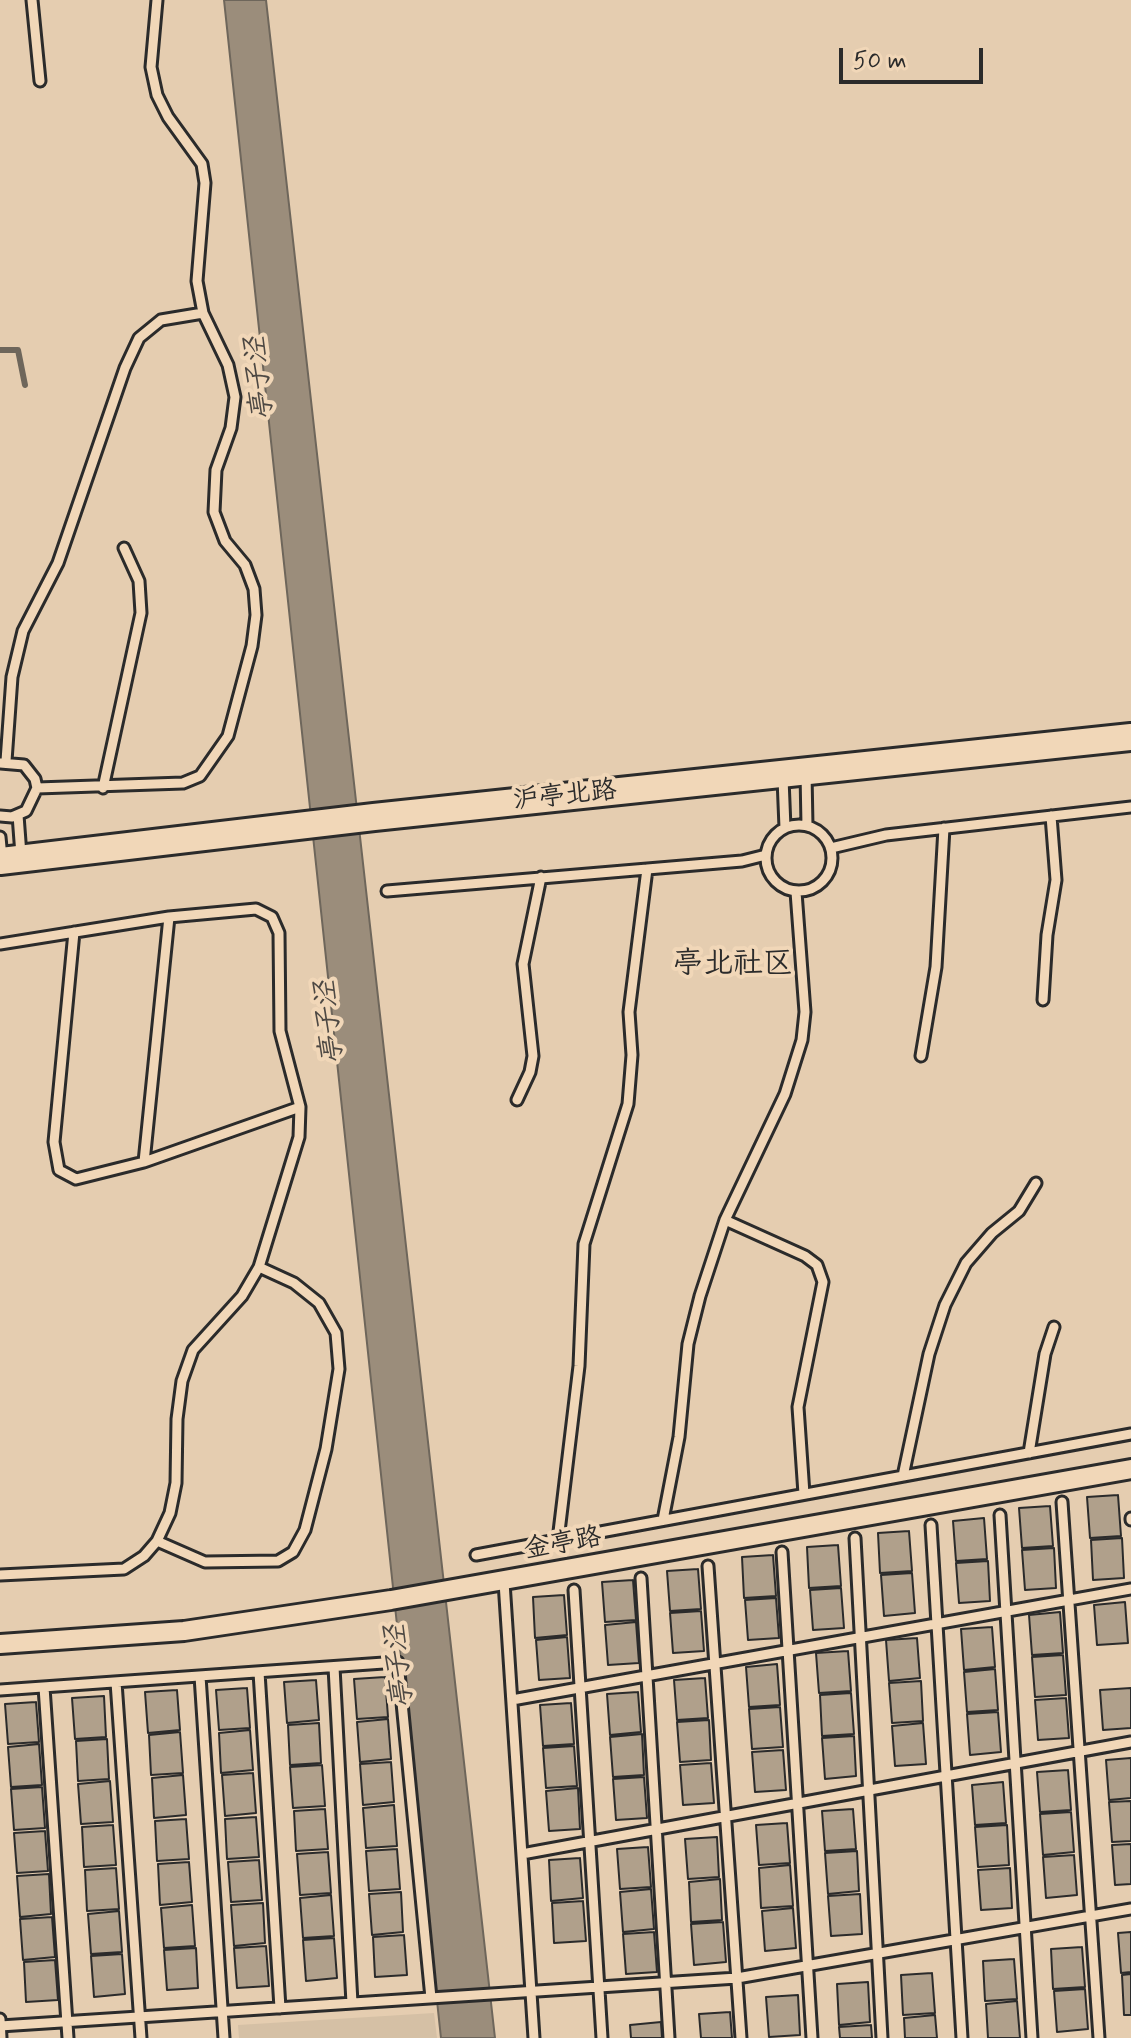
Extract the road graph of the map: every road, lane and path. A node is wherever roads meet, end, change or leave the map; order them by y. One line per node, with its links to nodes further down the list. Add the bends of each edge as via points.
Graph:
1 (32, 0): 3 (lane)
2 (157, 0): 4 (lane, via 151,67 157,95 202,164 205,183 197,281)
3 (40, 81)
4 (203, 313): 7 (lane, via 161,320 139,338 125,368 58,563 23,631); 10 (lane, via 228,365 235,397 216,470 214,512 254,589 252,646 228,736 200,776 183,783)
5 (124, 548): 10 (lane, via 139,581 141,613)
6 (1131, 737): 8 (street, 沪亭北路)
7 (3, 762): 9 (lane, via 24,765)
8 (794, 773): 15 (lane); 16 (lane); 19 (street, 沪亭北路)
9 (37, 788): 10 (lane); 12 (lane, via 32,805)
10 (103, 788)
11 (1131, 807): 14 (lane)
12 (18, 815): 13 (lane); 19 (lane)
13 (0, 816)
14 (1051, 816): 17 (lane); 28 (lane, via 1056,880)
15 (807, 826): 16 (lane); 18 (lane)
16 (785, 828): 20 (lane, via 775,834)
17 (944, 828): 18 (lane); 29 (lane, via 936,967)
18 (831, 848): 24 (lane, via 825,879)
19 (6, 854)
20 (766, 855): 21 (lane); 24 (lane, via 770,876)
21 (647, 869): 22 (lane); 47 (lane, via 629,1012 628,1104 584,1244 579,1366)
22 (541, 877): 23 (lane); 30 (lane, via 523,964 533,1056)
23 (387, 891)
24 (796, 892): 34 (lane, via 805,1012 802,1040 785,1094)
25 (169, 917): 26 (lane); 31 (lane, via 243,908 272,917 279,933 280,1031); 32 (lane)
26 (74, 932): 27 (lane); 32 (lane, via 54,1142 59,1170 76,1179)
27 (0, 944)
28 (1043, 1000)
29 (921, 1056)
30 (517, 1100)
31 (300, 1107): 32 (lane); 35 (lane, via 299,1137)
32 (144, 1162)
33 (1036, 1183): 40 (lane, via 1019,1211 966,1263 945,1305)
34 (725, 1220): 41 (lane, via 805,1256 817,1265 823,1282 798,1407); 44 (lane, via 688,1344 679,1437)
35 (259, 1267): 48 (lane, via 242,1296 193,1350 177,1419 176,1483); 48 (lane, via 294,1283 319,1303 336,1333 339,1369 305,1530 293,1552 278,1561 205,1562)
36 (1054, 1327): 38 (lane)
37 (1131, 1434): 38 (lane)
38 (1029, 1453): 40 (lane)
39 (1131, 1469): 54 (street, 金亭路)
40 (903, 1476): 41 (lane)
41 (804, 1494): 44 (lane)
42 (1062, 1502): 57 (lane)
43 (1000, 1515): 58 (lane)
44 (663, 1520): 47 (lane)
45 (931, 1525): 59 (lane)
46 (855, 1538): 60 (lane)
47 (558, 1540): 50 (lane)
48 (157, 1541): 52 (lane, via 124,1569)
49 (782, 1552): 62 (lane)
50 (476, 1555)
51 (708, 1566): 63 (lane)
52 (0, 1575)
53 (641, 1578): 67 (lane)
54 (504, 1582): 61 (street, 金亭路, via 184,1631); 72 (lane)
55 (1131, 1589): 57 (lane)
56 (574, 1590): 70 (lane)
57 (1069, 1600): 58 (lane); 74 (lane)
58 (1006, 1612): 59 (lane); 75 (lane)
59 (937, 1624): 60 (lane); 76 (lane)
60 (860, 1638): 62 (lane); 77 (lane)
61 (0, 1644)
62 (788, 1651): 63 (lane); 78 (lane)
63 (715, 1664): 67 (lane); 79 (lane)
64 (334, 1667): 65 (lane); 93 (lane, via 398,1662); 94 (lane)
65 (259, 1672): 66 (lane); 95 (lane)
66 (200, 1676): 68 (lane); 96 (lane)
67 (647, 1676): 70 (lane); 80 (lane)
68 (116, 1682): 69 (lane); 97 (lane)
69 (44, 1687): 71 (lane); 99 (lane)
70 (580, 1688): 72 (lane); 81 (lane)
71 (0, 1690)
72 (512, 1700): 82 (lane)
73 (1131, 1742): 74 (lane)
74 (1079, 1752): 75 (lane); 84 (lane)
75 (1015, 1764): 76 (lane); 85 (lane)
76 (946, 1776): 77 (lane); 86 (lane)
77 (868, 1790): 78 (lane); 87 (lane)
78 (798, 1803): 79 (lane); 88 (lane)
79 (726, 1817): 80 (lane); 89 (lane)
80 (656, 1829): 81 (lane); 90 (lane)
81 (590, 1842): 82 (lane); 91 (lane)
82 (522, 1854): 92 (lane)
83 (1131, 1909): 84 (lane)
84 (1090, 1916): 85 (lane); 113 (lane)
85 (1025, 1927): 86 (lane); 112 (lane)
86 (957, 1939): 87 (lane); 111 (lane)
87 (877, 1953): 88 (lane); 110 (lane)
88 (808, 1965): 89 (lane); 109 (lane)
89 (737, 1978): 90 (lane); 108 (lane)
90 (666, 1983): 91 (lane); 107 (lane)
91 (599, 1987): 92 (lane); 106 (lane)
92 (531, 1992): 93 (lane); 105 (lane)
93 (431, 1998): 94 (lane)
94 (352, 2003): 95 (lane)
95 (280, 2008): 96 (lane)
96 (222, 2012): 97 (lane); 104 (lane)
97 (139, 2017): 99 (lane); 103 (lane)
98 (0, 2019): 100 (lane)
99 (67, 2021): 100 (lane); 102 (lane)
100 (0, 2026): 101 (lane)
101 (1, 2038)
102 (68, 2038)
103 (141, 2038)
104 (224, 2038)
105 (534, 2038)
106 (602, 2038)
107 (669, 2038)
108 (741, 2038)
109 (812, 2038)
110 (882, 2038)
111 (962, 2038)
112 (1032, 2038)
113 (1099, 2038)

